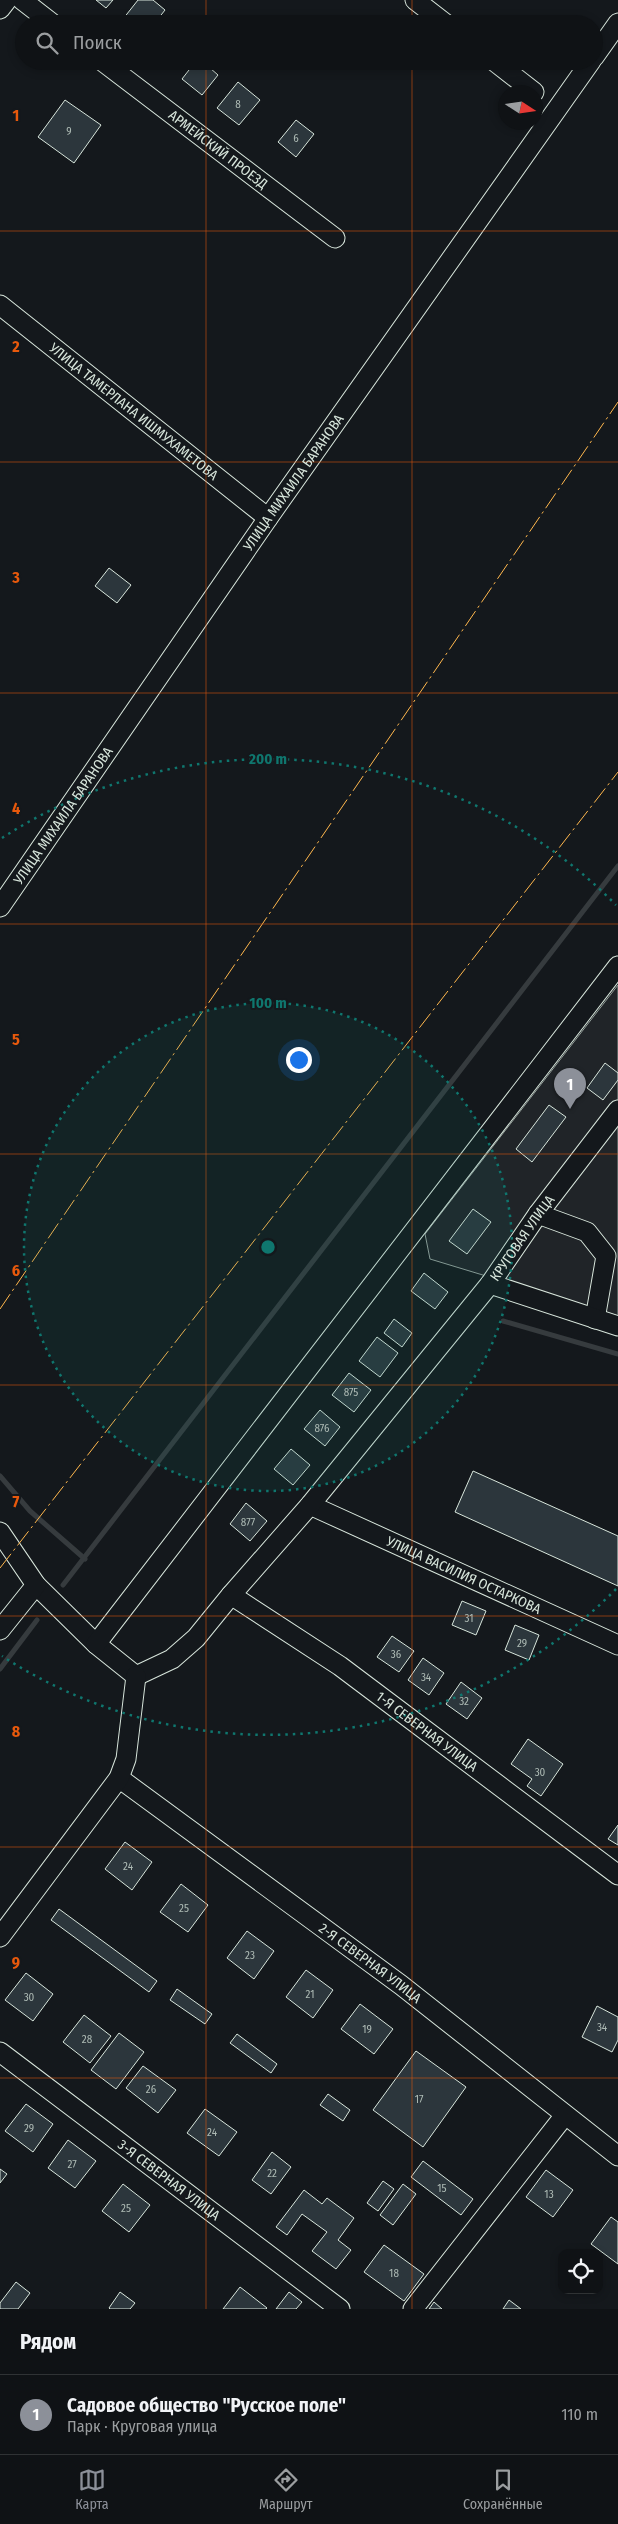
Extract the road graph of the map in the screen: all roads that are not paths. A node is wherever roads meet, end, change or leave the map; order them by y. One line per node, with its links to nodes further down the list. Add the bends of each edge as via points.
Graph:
1 (7, 0): 4 (street)
2 (22, 0): 5 (street)
3 (415, 0): 6 (street)
4 (0, 9)
5 (41, 15)
6 (434, 15)
7 (618, 23): 8 (street)
8 (603, 44)
9 (114, 70): 15 (street, АРМЕЙСКИЙ ПРОЕЗД)
10 (506, 70): 12 (street)
11 (585, 70): 14 (street, УЛИЦА МИХАИЛА БАРАНОВА)
12 (525, 85)
13 (543, 99): 14 (street)
14 (556, 110): 17 (street, УЛИЦА МИХАИЛА БАРАНОВА)
15 (335, 238)
16 (0, 305): 17 (street, УЛИЦА ТАМЕРЛАНА ИШМУХАМЕТОВА)
17 (268, 518): 18 (street, УЛИЦА МИХАИЛА БАРАНОВА)
18 (0, 906)
19 (618, 966): 30 (street)
20 (618, 1110): 21 (street, КРУГОВАЯ УЛИЦА)
21 (538, 1214): 22 (street, КРУГОВАЯ УЛИЦА); 23 (street, via 587,1232 606,1256)
22 (490, 1284): 23 (street, КРУГОВАЯ УЛИЦА); 25 (street)
23 (595, 1319): 24 (street, КРУГОВАЯ УЛИЦА)
24 (618, 1326)
25 (310, 1505): 28 (street); 31 (street, УЛИЦА ВАСИЛИЯ ОСТАРКОВА)
26 (0, 1532): 27 (street)
27 (36, 1584): 29 (street); 30 (street)
28 (231, 1595): 32 (street, via 190,1644 172,1659); 34 (street, 1-Я СЕВЕРНАЯ УЛИЦА, via 340,1666)
29 (0, 1630)
30 (96, 1644): 32 (street)
31 (618, 1645)
32 (136, 1676): 33 (street, via 126,1759)
33 (119, 1778): 35 (street); 37 (street, 2-Я СЕВЕРНАЯ УЛИЦА, via 401,1985)
34 (618, 1875)
35 (0, 1937)
36 (0, 2052): 39 (street, 3-Я СЕВЕРНАЯ УЛИЦА)
37 (565, 2114): 38 (street, 2-Я СЕВЕРНАЯ УЛИЦА); 40 (street)
38 (618, 2156)
39 (340, 2309)
40 (413, 2309)

